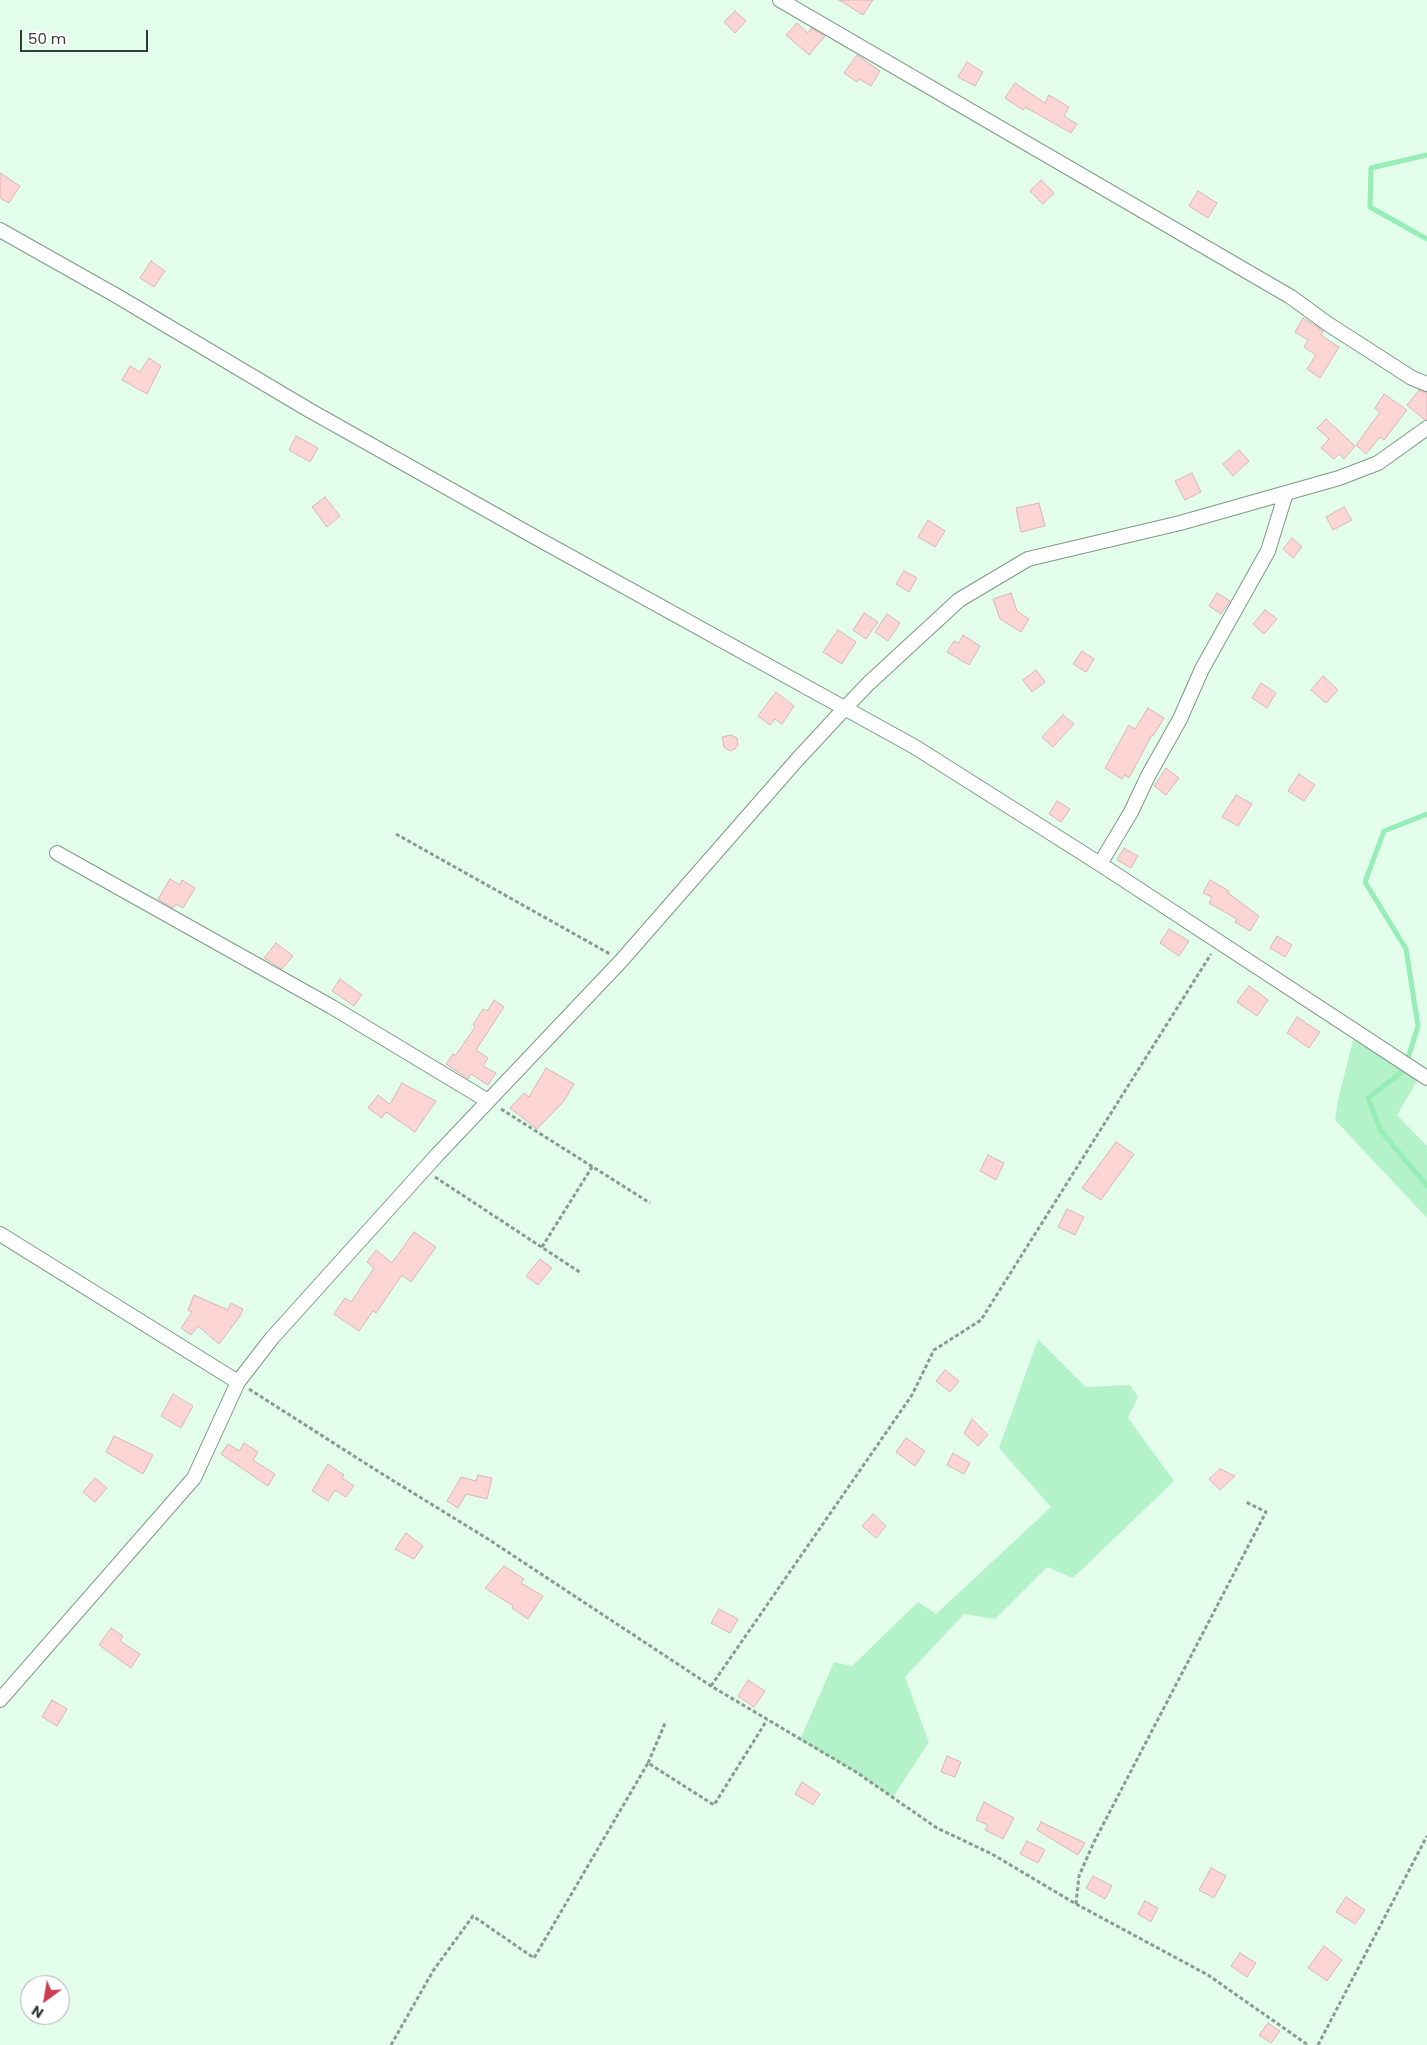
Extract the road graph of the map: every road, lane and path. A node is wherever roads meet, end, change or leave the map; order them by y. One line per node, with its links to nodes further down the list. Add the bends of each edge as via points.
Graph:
1 (780, 0): 3 (street, via 1284,292 1328,324 1412,378)
2 (0, 230): 6 (street, via 317,414)
3 (1427, 384)
4 (1427, 428): 5 (street, via 1378,464)
5 (1286, 493): 6 (street, via 1180,523 1028,558 959,600); 9 (street, via 1268,551 1202,669 1180,719 1131,812)
6 (845, 708): 9 (street, via 915,747); 11 (street)
7 (396, 834): 11 (path)
8 (57, 853): 13 (street, via 332,1007)
9 (1100, 864): 10 (street)
10 (1219, 942): 12 (street); 22 (path, via 981,1320 934,1350 912,1395)
11 (621, 961): 13 (street)
12 (1427, 1078)
13 (488, 1101): 14 (path); 15 (street)
14 (592, 1167): 16 (path); 18 (path)
15 (425, 1170): 18 (path); 20 (street, via 272,1338)
16 (650, 1202)
17 (0, 1234): 20 (street)
18 (542, 1247): 19 (path)
19 (581, 1273)
20 (238, 1382): 22 (path); 23 (street, via 194,1478)
21 (1246, 1502): 28 (path, via 1266,1512 1094,1842 1079,1876)
22 (711, 1686): 24 (path)
23 (0, 1700)
24 (767, 1720): 26 (path, via 714,1805); 28 (path, via 856,1772 937,1828 992,1854)
25 (666, 1721): 26 (path)
26 (648, 1763): 29 (path, via 534,1958 473,1916 433,1971)
27 (1427, 1836): 31 (path)
28 (1076, 1904): 30 (path, via 1208,1975)
29 (391, 2045)
30 (1308, 2045)
31 (1318, 2045)

